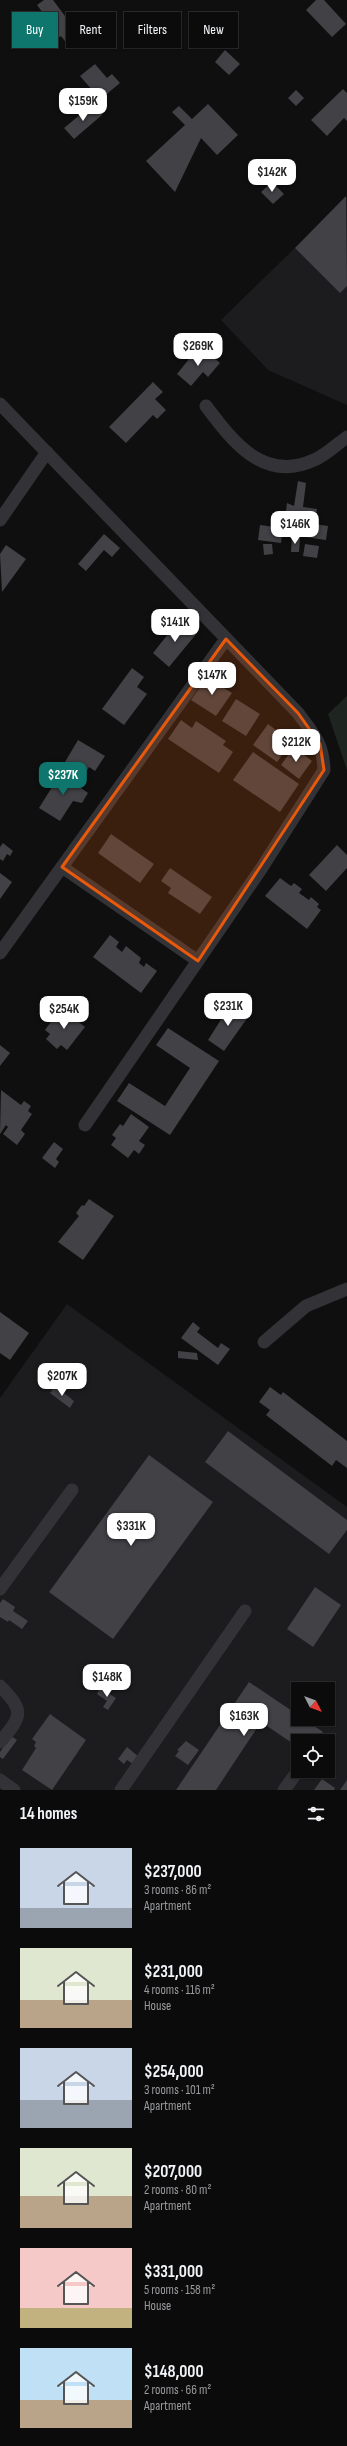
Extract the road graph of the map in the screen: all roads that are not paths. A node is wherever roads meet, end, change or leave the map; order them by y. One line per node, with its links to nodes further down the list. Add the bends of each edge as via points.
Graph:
1 (0, 404): 4 (street)
2 (206, 406): 3 (street, via 228,435 257,461 286,468 315,460)
3 (347, 437)
4 (47, 452): 5 (street); 6 (street)
5 (0, 520)
6 (226, 640): 7 (street); 9 (street, via 298,713 320,744 324,770)
7 (62, 867): 8 (street); 9 (street)
8 (0, 953)
9 (198, 961): 10 (street)
10 (85, 1125)
11 (347, 1289): 12 (street, via 306,1306)
12 (264, 1342)
13 (72, 1490): 14 (street)
14 (0, 1589)
15 (245, 1611): 21 (street)
16 (0, 1686): 17 (street, via 16,1701 18,1716 14,1726)
17 (0, 1742)
18 (293, 1778): 22 (street)
19 (0, 1780): 20 (street)
20 (14, 1790)
21 (121, 1790)
22 (284, 1790)

